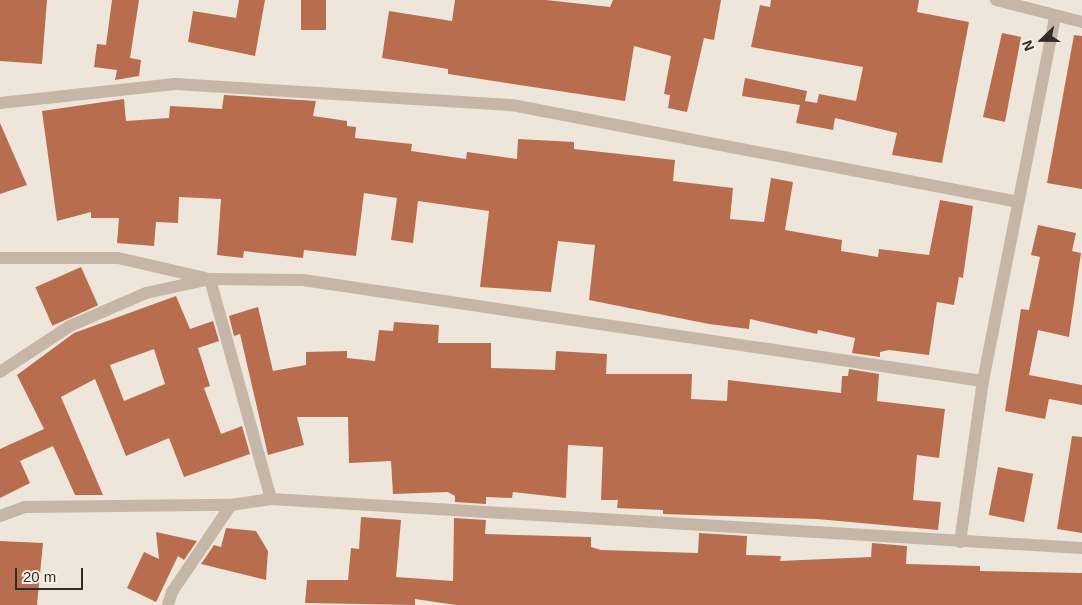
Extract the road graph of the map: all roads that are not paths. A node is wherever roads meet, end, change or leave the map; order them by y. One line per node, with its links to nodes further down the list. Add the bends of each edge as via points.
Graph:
1 (996, 0): 2 (street)
2 (1055, 16): 3 (street); 5 (street)
3 (1082, 22)
4 (0, 103): 5 (street, via 175,84 512,105)
5 (1018, 202): 9 (street)
6 (0, 258): 7 (street, via 118,258)
7 (210, 279): 8 (street, via 129,300 70,326); 9 (street, via 303,280); 10 (street)
8 (0, 372)
9 (983, 381): 13 (street)
10 (272, 499): 11 (street); 13 (street)
11 (231, 504): 12 (street, via 25,507); 15 (street, via 172,592)
12 (0, 516)
13 (960, 542): 14 (street)
14 (1082, 548)
15 (168, 605)

